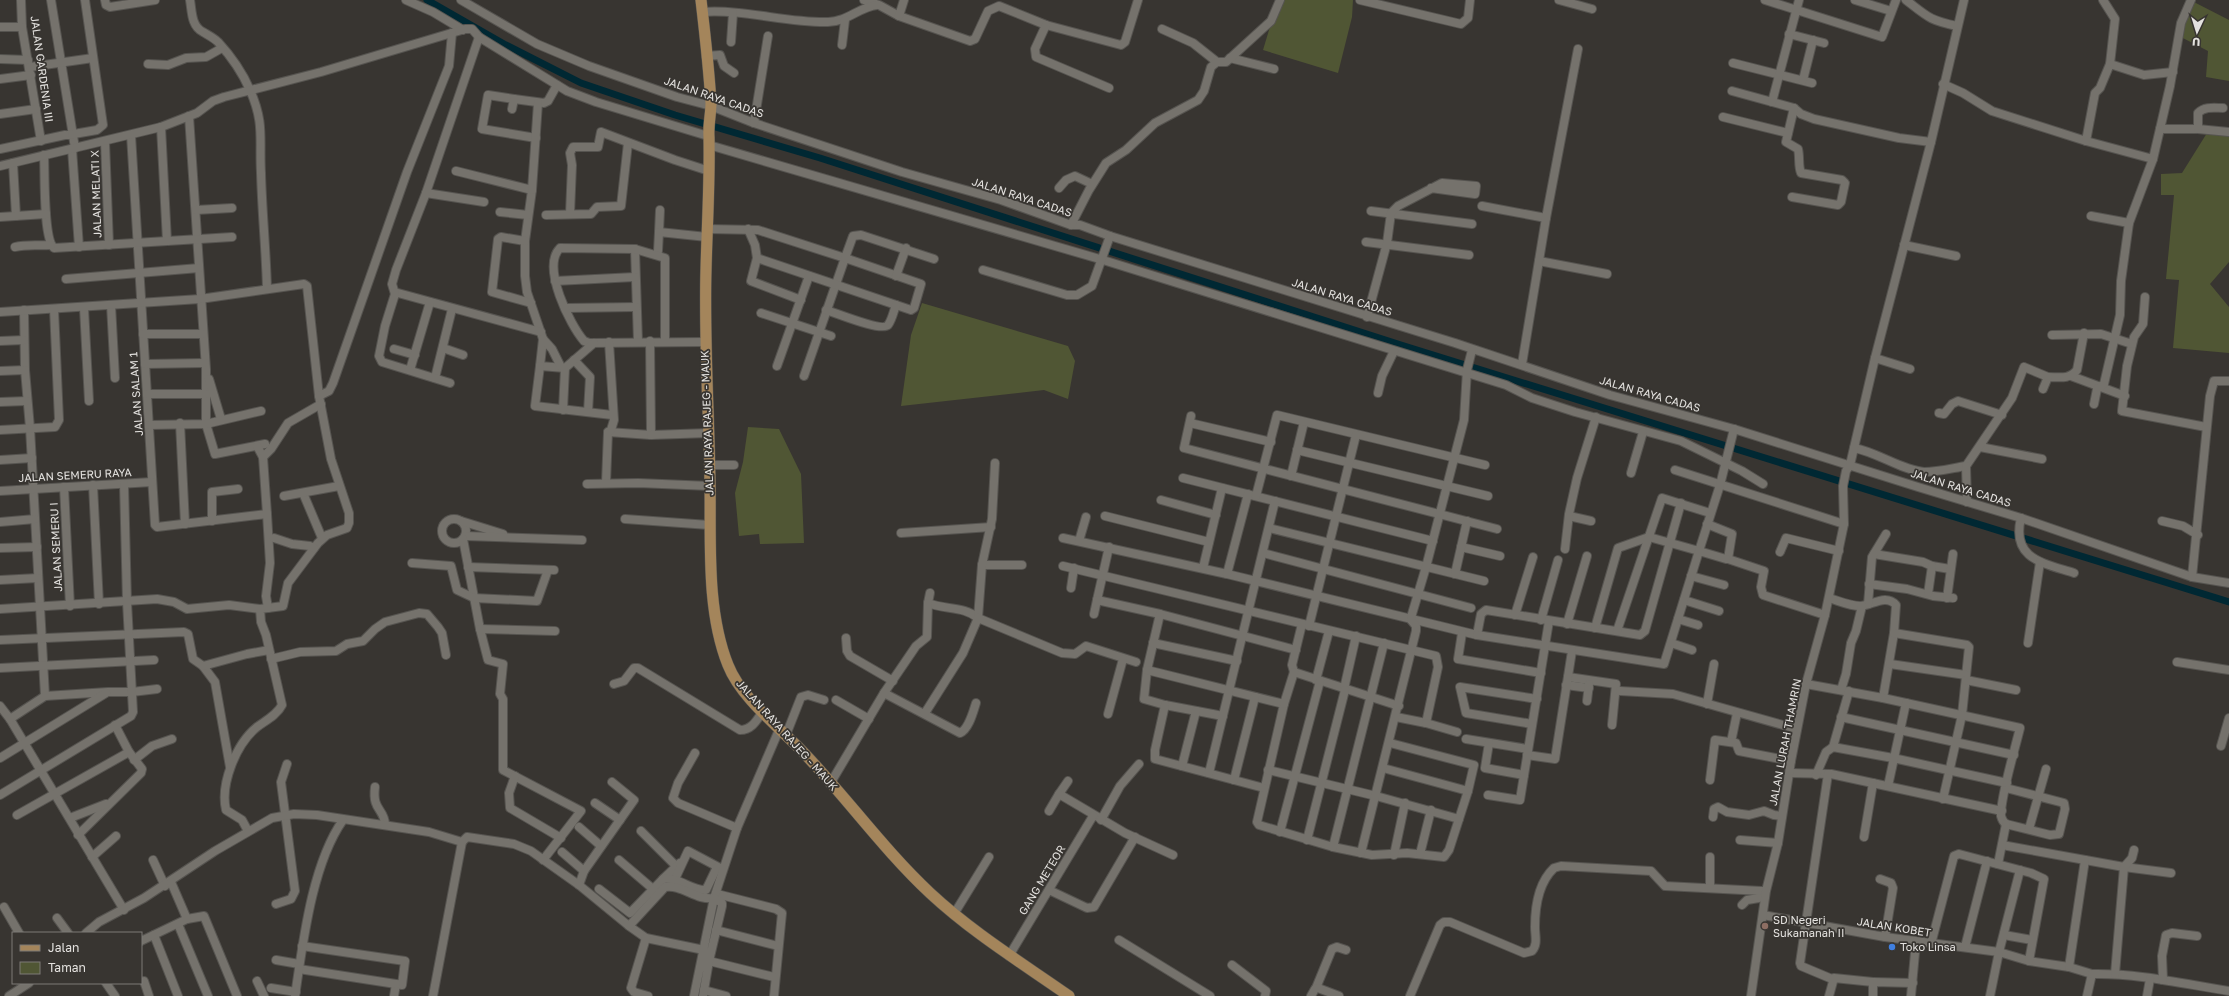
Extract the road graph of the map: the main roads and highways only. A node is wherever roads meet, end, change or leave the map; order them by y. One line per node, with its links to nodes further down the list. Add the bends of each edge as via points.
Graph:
1 (701, 0): 2 (main road, JALAN RAYA RAJEG - MAUK, via 710,111 705,342 710,464 709,551 716,618 724,652 737,682 910,873 954,914 1009,956)
2 (1067, 995)

